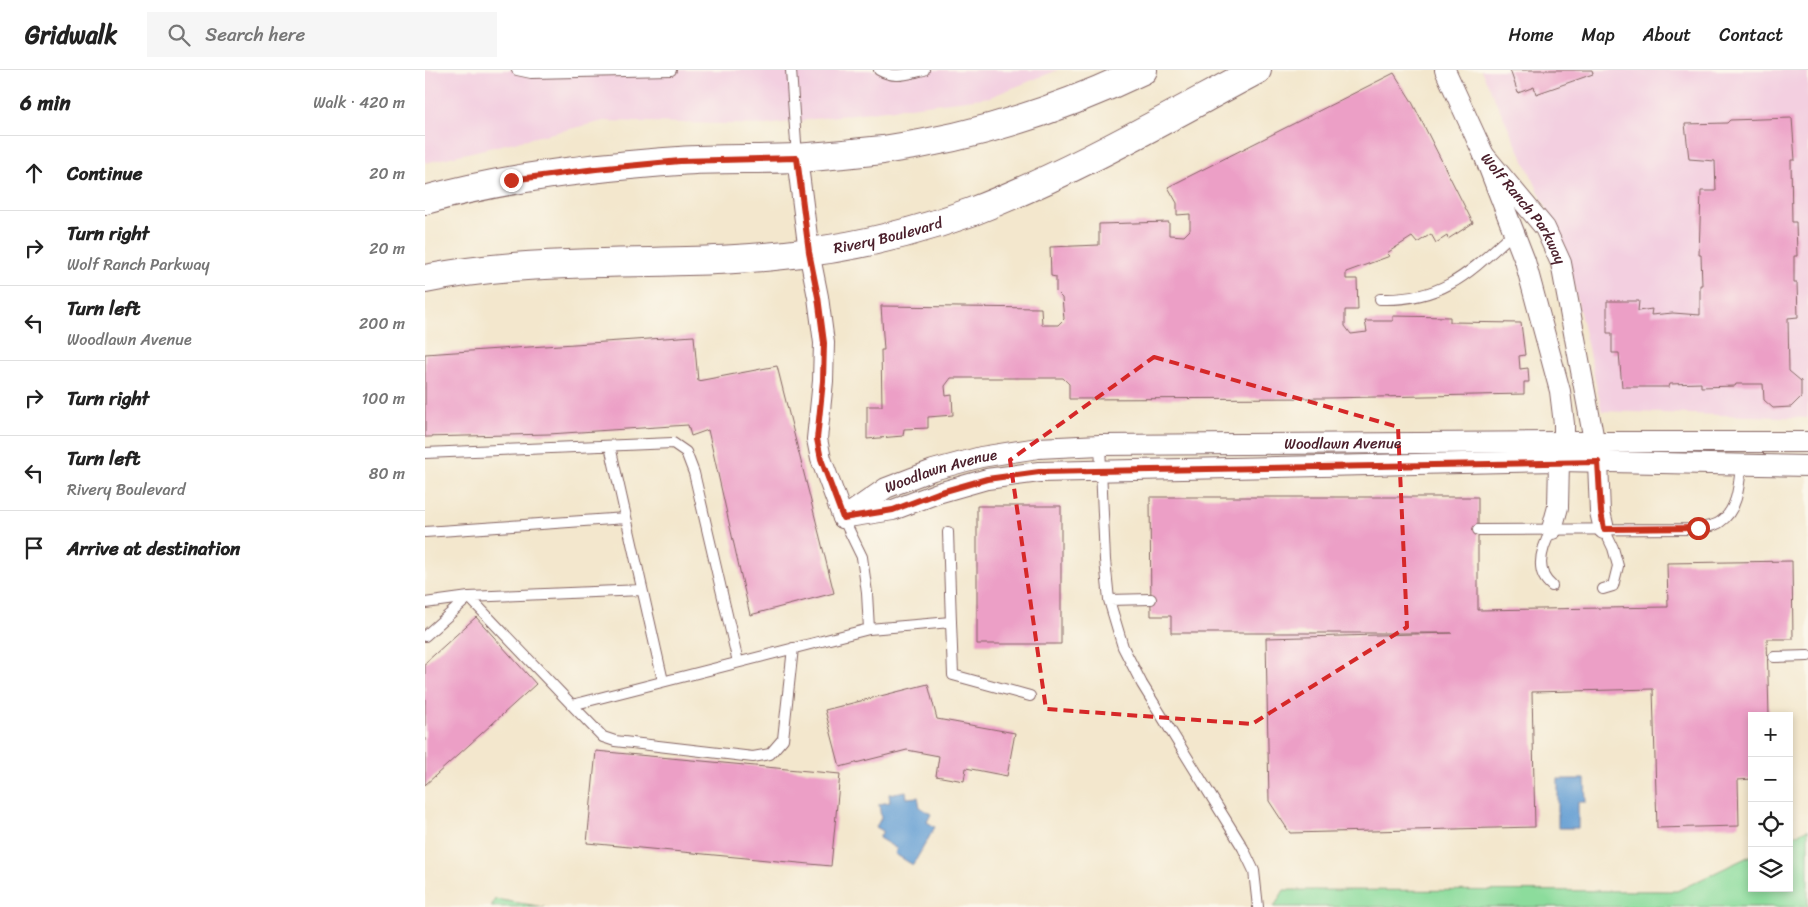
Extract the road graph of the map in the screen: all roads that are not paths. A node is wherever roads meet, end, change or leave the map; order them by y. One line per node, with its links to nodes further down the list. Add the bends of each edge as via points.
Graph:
1 (517, 70): 2 (lane, via 531,73)
2 (671, 70)
3 (791, 70): 10 (lane)
4 (879, 70): 5 (lane, via 897,76)
5 (924, 70)
6 (1143, 70): 10 (street, via 1025,117 940,140 883,150)
7 (1257, 70): 13 (street, Rivery Boulevard, via 1022,191 960,215 889,236)
8 (1445, 70): 9 (street)
9 (1484, 155): 12 (street, Wolf Ranch Parkway); 17 (street, Wolf Ranch Parkway, via 1545,228 1561,263)
10 (797, 158): 11 (street, via 680,161 596,169 511,180); 13 (street)
11 (425, 200)
12 (1514, 232): 15 (lane, via 1478,265 1447,287 1422,296); 16 (street, Wolf Ranch Parkway, via 1561,391)
13 (809, 252): 14 (street, Rivery Boulevard, via 721,261 484,269); 28 (street, via 824,343 817,439)
14 (425, 279)
15 (1380, 299)
16 (1564, 442): 17 (street, Woodlawn Avenue); 19 (street, Woodlawn Avenue); 22 (street, Wolf Ranch Parkway)
17 (1593, 442): 18 (street, Woodlawn Avenue); 23 (street, Wolf Ranch Parkway)
18 (1808, 442)
19 (1101, 445): 26 (lane); 28 (street, Woodlawn Avenue, via 1038,448 981,457 933,470 886,488)
20 (610, 446): 21 (lane); 27 (lane); 47 (lane, via 673,443 686,452 694,473)
21 (425, 453)
22 (1559, 461): 23 (street, Woodlawn Avenue); 26 (street, Woodlawn Avenue); 29 (street, Wolf Ranch Parkway, via 1558,507)
23 (1598, 462): 24 (street, Woodlawn Avenue); 30 (street, Wolf Ranch Parkway)
24 (1741, 465): 25 (street, Woodlawn Avenue); 30 (lane, via 1734,506 1720,523 1698,528)
25 (1808, 466)
26 (1101, 470): 28 (street, Woodlawn Avenue, via 1039,472 987,479 893,510); 39 (lane)
27 (626, 518): 32 (lane); 36 (lane)
28 (843, 518): 42 (lane, via 862,557)
29 (1552, 529): 30 (lane); 31 (lane); 34 (lane, via 1543,548 1541,565 1545,580)
30 (1604, 529): 35 (lane, via 1618,566 1613,586)
31 (1478, 530)
32 (425, 532)
33 (948, 532): 41 (lane)
34 (1552, 586)
35 (1603, 588)
36 (642, 590): 37 (lane); 48 (lane)
37 (469, 597): 40 (lane); 43 (lane); 50 (lane)
38 (1151, 599): 39 (lane)
39 (1109, 600): 51 (lane, via 1123,647 1243,848 1254,871)
40 (425, 603)
41 (951, 622): 42 (lane); 49 (lane, via 953,675)
42 (869, 629): 44 (lane)
43 (425, 636)
44 (793, 648): 47 (lane); 50 (lane, via 783,739 770,754 753,757 615,741 603,737)
45 (1808, 656): 46 (lane)
46 (1774, 657)
47 (738, 662): 48 (lane)
48 (663, 682): 50 (lane)
49 (1030, 696)
50 (571, 705)
51 (1258, 907)

